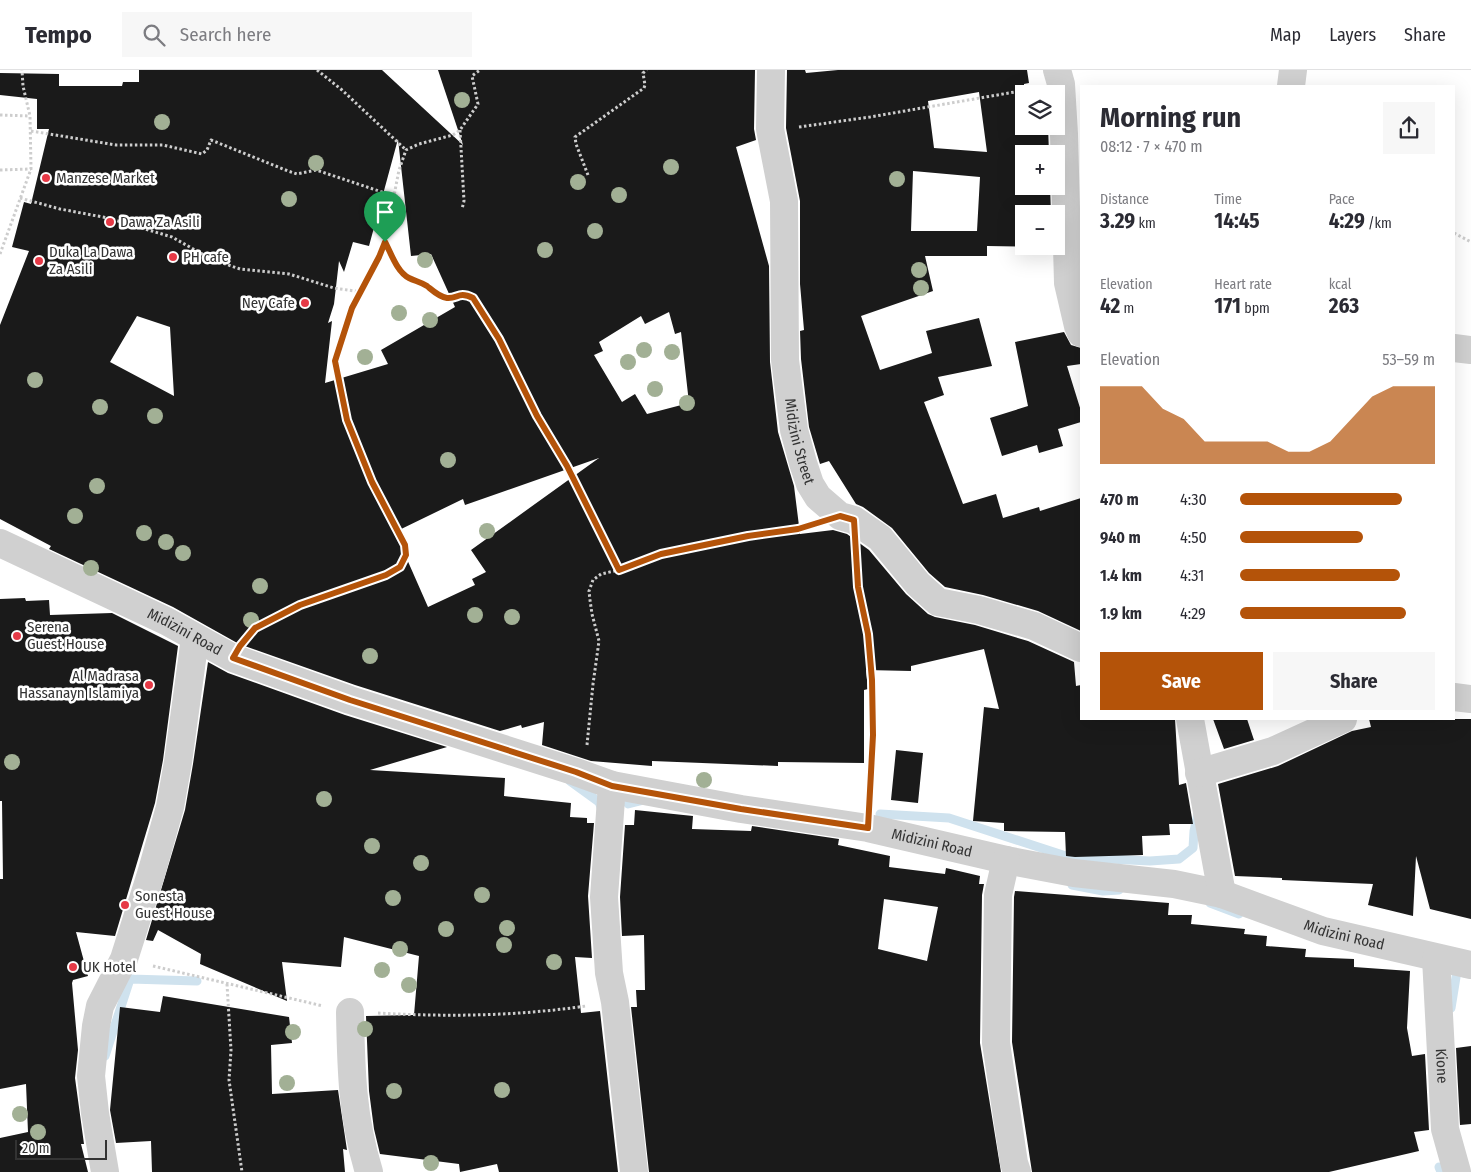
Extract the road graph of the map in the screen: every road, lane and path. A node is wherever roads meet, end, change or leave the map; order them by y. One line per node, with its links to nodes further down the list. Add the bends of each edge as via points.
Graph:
1 (22, 70): 10 (path)
2 (317, 70): 14 (path)
3 (480, 70): 12 (path, via 472,76 478,104)
4 (646, 70): 17 (path, via 643,73 644,88 576,137)
5 (771, 70): 11 (street, Midizini Street)
6 (1293, 70): 8 (street)
7 (1059, 77): 11 (path, via 845,121); 26 (street, via 1068,283)
8 (1291, 85)
9 (0, 115): 10 (path)
10 (30, 116): 13 (path)
11 (770, 129): 29 (street, Midizini Street, via 784,201 785,360 794,430 810,484 818,497)
12 (460, 130): 14 (path); 20 (path)
13 (31, 131): 15 (path); 18 (path, via 116,145 162,145 202,154 211,140 297,174 316,170)
14 (406, 150): 18 (path)
15 (31, 169): 16 (path); 19 (path)
16 (0, 170)
17 (588, 175)
18 (394, 196): 22 (path)
19 (20, 198): 24 (path); 25 (path, via 172,237 211,260 240,269 289,274 334,288)
20 (462, 209)
21 (1455, 234): 23 (path)
22 (385, 242): 25 (path); 31 (path, via 401,271 409,278 447,298 459,294 473,298 499,339)
23 (1471, 242)
24 (0, 254)
25 (362, 292): 34 (path, via 352,308 335,361 347,420 372,482 405,545 406,555 400,567 386,575 300,605 255,628)
26 (1080, 331)
27 (1455, 348): 28 (street)
28 (1471, 350)
29 (847, 518): 31 (path, via 661,554); 33 (street, Midizini Street, via 880,538 918,584 938,602 1034,626); 41 (path, via 868,634 872,680)
30 (0, 543): 32 (street, Midizini Road, via 166,621)
31 (619, 570): 40 (path, via 601,574 593,580 589,591 600,641 587,761)
32 (195, 638): 34 (street, Midizini Road); 48 (street, via 170,807 124,959 100,1006 96,1026 91,1076)
33 (1080, 648)
34 (233, 658): 40 (street, Midizini Road)
35 (1455, 697): 36 (street)
36 (1471, 699)
37 (1190, 720): 39 (street)
38 (1341, 720): 39 (street, via 1273,751)
39 (1199, 773): 43 (street)
40 (612, 786): 41 (street, Midizini Road); 51 (street, via 604,897 606,935)
41 (868, 828): 42 (street, Midizini Road)
42 (1006, 860): 43 (street, Midizini Road); 52 (street, via 998,896 996,1043)
43 (1222, 894): 44 (street, Midizini Road, via 1324,930)
44 (1436, 958): 45 (street, Midizini Road); 53 (street, Kione, via 1445,1129)
45 (1471, 965)
46 (227, 984): 49 (path, via 231,1050 229,1080)
47 (350, 1012): 50 (street, via 354,1110)
48 (105, 1172)
49 (242, 1172)
50 (369, 1172)
51 (634, 1172)
52 (1017, 1172)
53 (1457, 1172)

